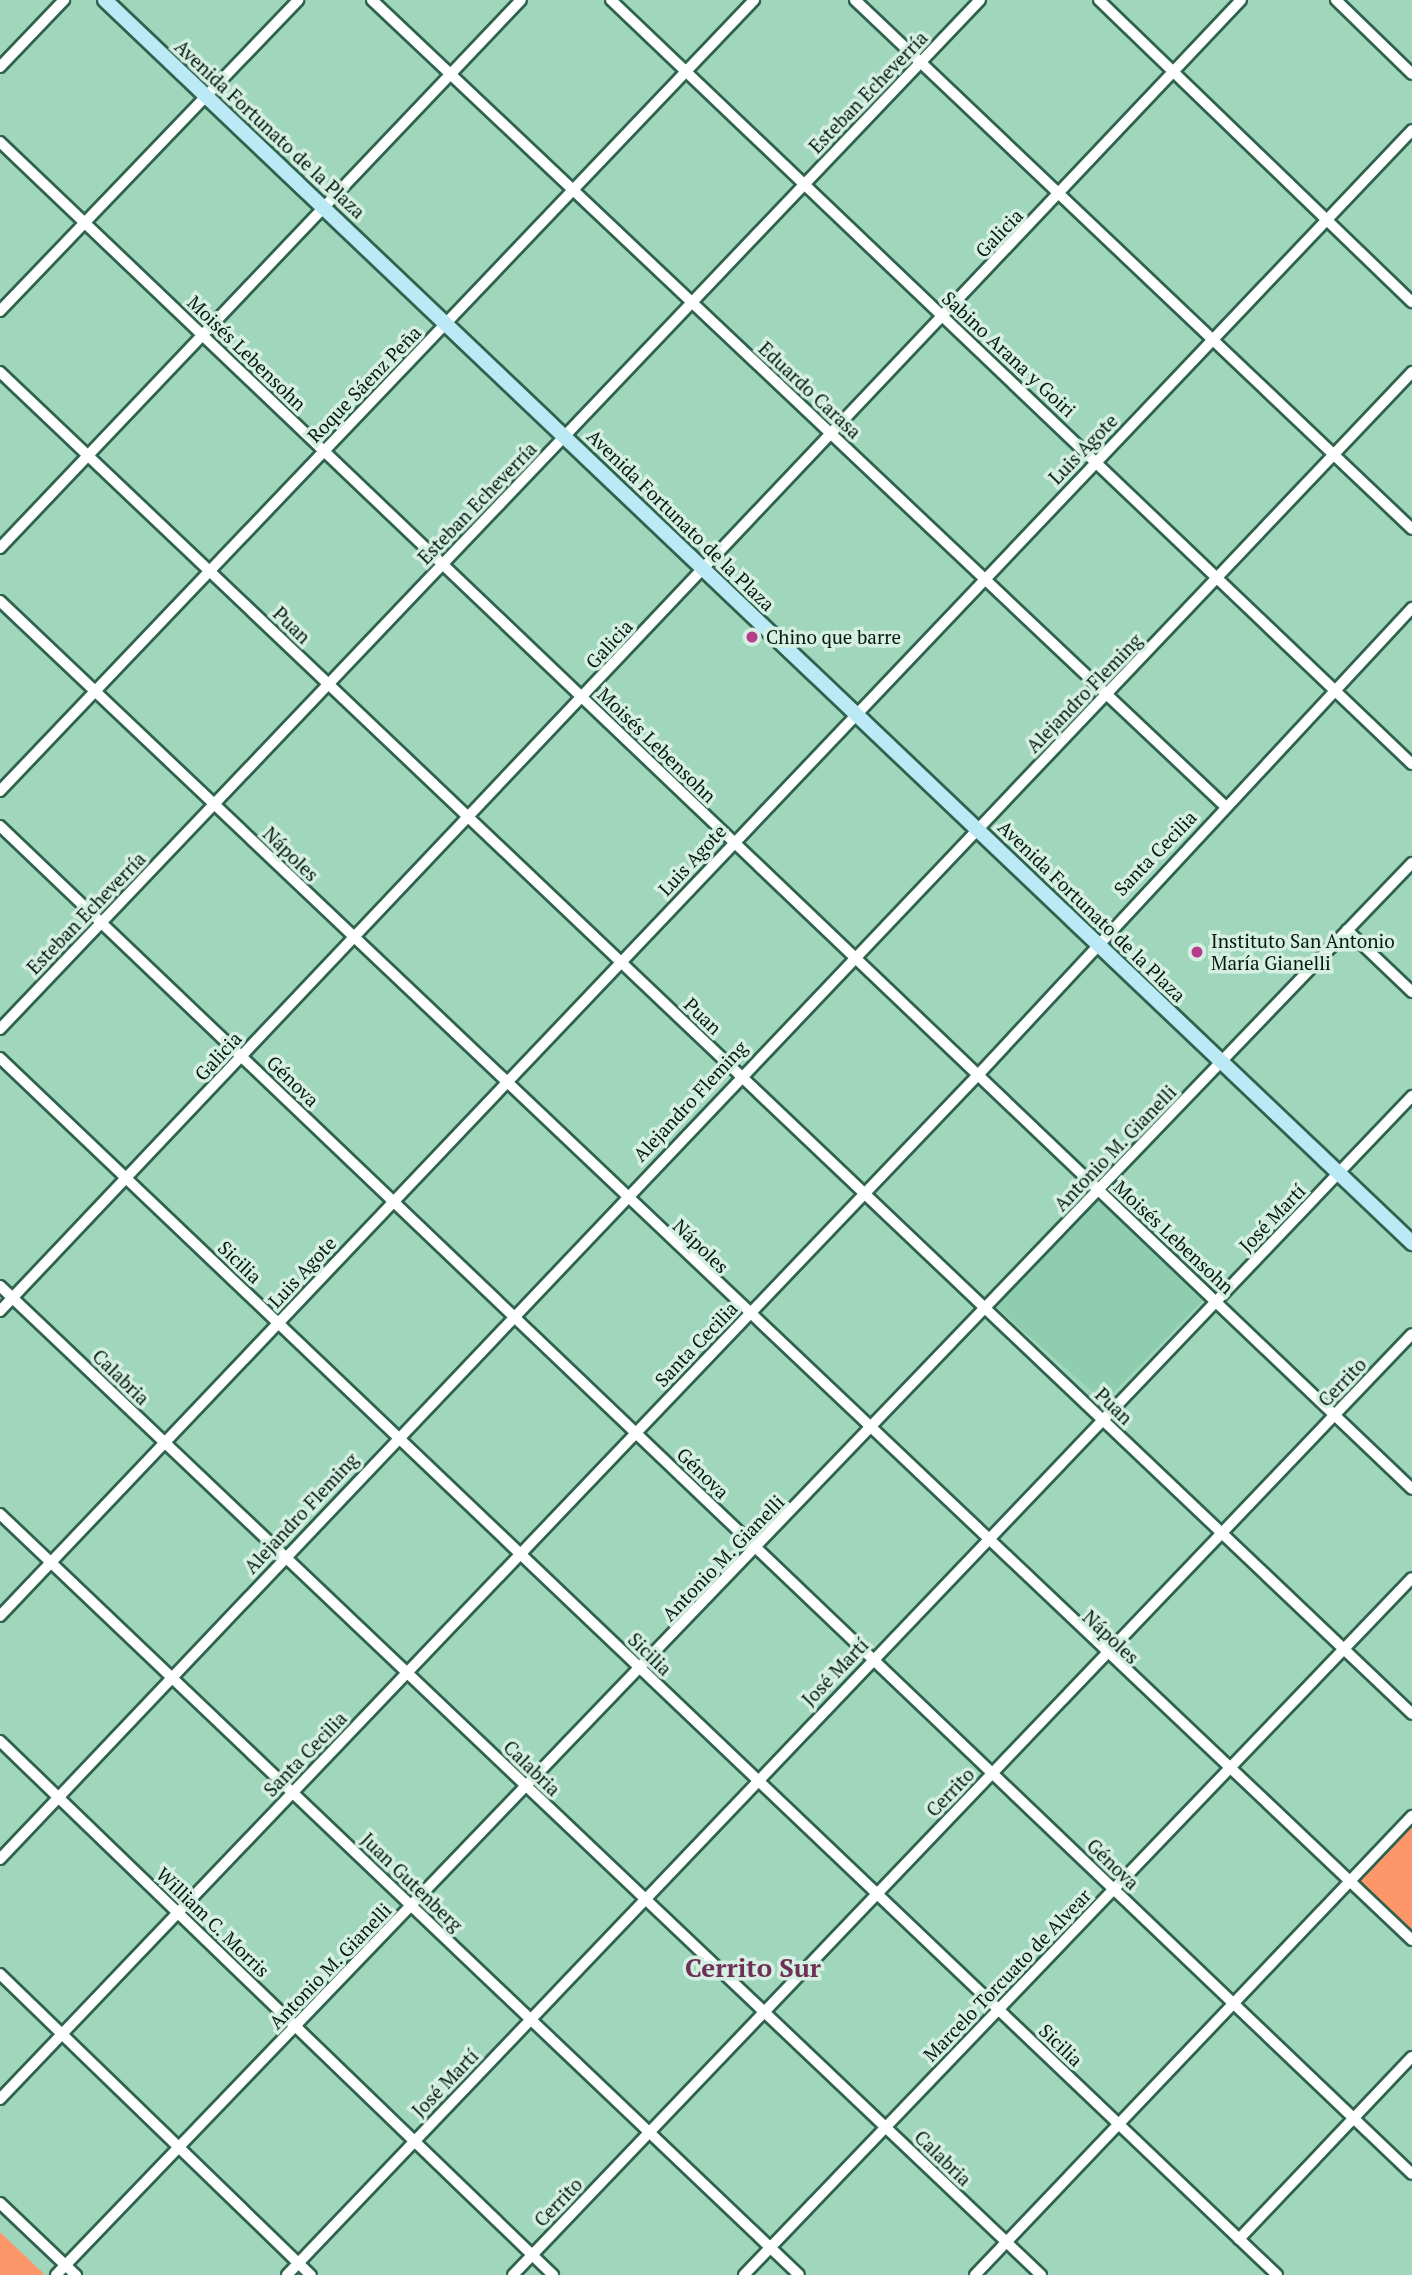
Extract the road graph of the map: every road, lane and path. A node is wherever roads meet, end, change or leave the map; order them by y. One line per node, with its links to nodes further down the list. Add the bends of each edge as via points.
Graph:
1 (64, 0): 14 (street)
2 (105, 0): 19 (main road, Avenida Fortunato de la Plaza)
3 (298, 0): 19 (street)
4 (372, 0): 17 (street, Eduardo Carasa)
5 (522, 0): 17 (street)
6 (611, 0): 15 (street, Sabino Arana y Goiri)
7 (754, 0): 15 (street, Roque Sáenz Peña)
8 (855, 0): 13 (street)
9 (980, 0): 13 (street, Esteban Echeverría)
10 (1099, 0): 16 (street)
11 (1241, 0): 16 (street, Galicia)
12 (1336, 0): 18 (street)
13 (921, 62): 22 (street, Esteban Echeverría); 24 (street)
14 (0, 67)
15 (685, 72): 22 (street, Sabino Arana y Goiri); 23 (street, Roque Sáenz Peña)
16 (1175, 73): 24 (street, Galicia); 26 (street)
17 (451, 74): 23 (street, Eduardo Carasa); 25 (street)
18 (1412, 74)
19 (206, 95): 25 (main road, Avenida Fortunato de la Plaza); 27 (street)
20 (1412, 130): 26 (street, Luis Agote)
21 (0, 142): 27 (street, Moisés Lebensohn)
22 (804, 185): 28 (street, Esteban Echeverría); 31 (street, Sabino Arana y Goiri)
23 (573, 190): 28 (street, Eduardo Carasa); 32 (street, Roque Sáenz Peña)
24 (1060, 194): 31 (street, Galicia); 34 (street)
25 (325, 206): 32 (main road, Avenida Fortunato de la Plaza); 33 (street)
26 (1326, 220): 29 (street); 34 (street, Luis Agote)
27 (85, 223): 30 (street); 33 (street, Moisés Lebensohn)
28 (692, 302): 37 (street, Eduardo Carasa); 38 (street, Esteban Echeverría)
29 (1412, 302)
30 (0, 311)
31 (943, 317): 37 (street, Galicia); 42 (street, Sabino Arana y Goiri)
32 (446, 323): 38 (main road, Avenida Fortunato de la Plaza); 39 (street, Roque Sáenz Peña)
33 (202, 335): 39 (street, Moisés Lebensohn); 40 (street)
34 (1212, 340): 41 (street); 42 (street, Luis Agote)
35 (0, 372): 40 (street, Puan)
36 (1412, 372): 41 (street, Alejandro Fleming)
37 (832, 434): 46 (street, Galicia); 49 (street, Eduardo Carasa)
38 (565, 436): 45 (street, Esteban Echeverría); 46 (main road, Avenida Fortunato de la Plaza)
39 (324, 451): 45 (street, Moisés Lebensohn); 47 (street, Roque Sáenz Peña)
40 (88, 454): 44 (street); 47 (street, Puan)
41 (1334, 454): 43 (street); 48 (street, Alejandro Fleming)
42 (1098, 459): 48 (street, Sabino Arana y Goiri); 49 (street, Luis Agote)
43 (1412, 529)
44 (0, 548)
45 (443, 564): 52 (street, Esteban Echeverría); 56 (street, Moisés Lebensohn)
46 (704, 569): 56 (street, Galicia); 57 (main road, Avenida Fortunato de la Plaza)
47 (210, 571): 52 (street, Puan); 54 (street, Roque Sáenz Peña)
48 (1217, 578): 53 (street, Sabino Arana y Goiri); 55 (street, Alejandro Fleming)
49 (982, 581): 55 (street, Eduardo Carasa); 57 (street, Luis Agote)
50 (0, 601): 54 (street, Nápoles)
51 (1412, 608): 53 (street, Santa Cecilia)
52 (329, 684): 60 (street, Esteban Echeverría); 62 (street, Puan)
53 (1335, 690): 58 (street, Sabino Arana y Goiri); 61 (street, Santa Cecilia)
54 (95, 692): 59 (street, Roque Sáenz Peña); 60 (street, Nápoles)
55 (1107, 693): 61 (street, Eduardo Carasa); 64 (street, Alejandro Fleming)
56 (582, 698): 62 (street, Galicia); 65 (street, Moisés Lebensohn)
57 (855, 714): 64 (main road, Avenida Fortunato de la Plaza); 65 (street, Luis Agote)
58 (1412, 764)
59 (0, 791)
60 (214, 805): 67 (street, Esteban Echeverría); 69 (street, Nápoles)
61 (1225, 806): 70 (street, Santa Cecilia)
62 (469, 817): 69 (street, Galicia); 72 (street, Puan)
63 (0, 826): 67 (street, Génova)
64 (979, 828): 70 (main road, Avenida Fortunato de la Plaza); 71 (street, Alejandro Fleming)
65 (734, 842): 71 (street, Moisés Lebensohn); 72 (street, Luis Agote)
66 (1412, 863): 68 (street, Antonio M. Gianelli)
67 (101, 923): 74 (street, Esteban Echeverría); 75 (street, Génova)
68 (1347, 930): 73 (street); 77 (street, Antonio M. Gianelli)
69 (354, 939): 75 (street, Galicia); 80 (street, Nápoles)
70 (1096, 942): 77 (main road, Avenida Fortunato de la Plaza); 79 (street, Santa Cecilia)
71 (852, 955): 78 (street, Alejandro Fleming); 79 (street, Moisés Lebensohn)
72 (621, 962): 78 (street, Puan); 80 (street, Luis Agote)
73 (1412, 992)
74 (0, 1029)
75 (242, 1057): 83 (street, Galicia); 87 (street, Génova)
76 (0, 1058): 83 (street, Sicilia)
77 (1222, 1062): 82 (main road, Avenida Fortunato de la Plaza); 84 (street, Antonio M. Gianelli)
78 (740, 1075): 85 (street, Puan); 86 (street, Alejandro Fleming)
79 (978, 1075): 84 (street, Moisés Lebensohn); 85 (street, Santa Cecilia)
80 (505, 1083): 86 (street, Nápoles); 87 (street, Luis Agote)
81 (1412, 1096): 82 (street, José Martí)
82 (1339, 1174): 88 (main road, Avenida Fortunato de la Plaza); 91 (street, José Martí)
83 (126, 1178): 90 (street, Galicia); 96 (street, Sicilia)
84 (1099, 1190): 91 (street, Moisés Lebensohn); 92 (street, Antonio M. Gianelli)
85 (864, 1193): 92 (street, Puan); 95 (street, Santa Cecilia)
86 (624, 1197): 94 (street, Alejandro Fleming); 95 (street, Nápoles)
87 (393, 1201): 94 (street, Génova); 96 (street, Luis Agote)
88 (1412, 1243)
89 (0, 1286): 90 (street, Calabria)
90 (13, 1298): 93 (street, Galicia); 103 (street, Calabria)
91 (1216, 1301): 98 (street, Moisés Lebensohn); 99 (street, José Martí)
92 (986, 1308): 99 (street, Puan); 100 (street, Antonio M. Gianelli)
93 (0, 1311)
94 (512, 1315): 101 (street, Génova); 102 (street, Alejandro Fleming)
95 (748, 1315): 100 (street, Nápoles); 101 (street, Santa Cecilia)
96 (278, 1323): 102 (street, Sicilia); 103 (street, Luis Agote)
97 (1412, 1334): 98 (street, Cerrito)
98 (1335, 1415): 104 (street, Moisés Lebensohn); 106 (street, Cerrito)
99 (1101, 1418): 106 (street, Puan); 107 (street, José Martí)
100 (869, 1430): 107 (street, Nápoles); 108 (street, Antonio M. Gianelli)
101 (636, 1433): 108 (street, Génova); 109 (street, Santa Cecilia)
102 (397, 1437): 109 (street, Sicilia); 110 (street, Alejandro Fleming)
103 (165, 1443): 110 (street, Calabria); 111 (street, Luis Agote)
104 (1412, 1489)
105 (0, 1514): 111 (street, Juan Gutenberg)
106 (1222, 1533): 114 (street, Puan); 115 (street, Cerrito)
107 (984, 1541): 115 (street, Nápoles); 116 (street, José Martí)
108 (757, 1548): 116 (street, Génova); 117 (street, Antonio M. Gianelli)
109 (520, 1554): 117 (street, Sicilia); 118 (street, Santa Cecilia)
110 (284, 1556): 118 (street, Calabria); 119 (street, Alejandro Fleming)
111 (51, 1563): 113 (street, Luis Agote); 119 (street, Juan Gutenberg)
112 (1412, 1578): 114 (street, Marcelo Torcuato de Alvear)
113 (0, 1616)
114 (1344, 1649): 120 (street, Puan); 122 (street, Marcelo Torcuato de Alvear)
115 (1105, 1655): 122 (street, Nápoles); 123 (street, Cerrito)
116 (872, 1658): 123 (street, Génova); 124 (street, José Martí)
117 (641, 1669): 124 (street, Sicilia); 125 (street, Antonio M. Gianelli)
118 (407, 1673): 125 (street, Calabria); 126 (street, Santa Cecilia)
119 (171, 1677): 126 (street, Juan Gutenberg); 127 (street, Alejandro Fleming)
120 (1412, 1714)
121 (0, 1741): 127 (street, William C. Morris)
122 (1231, 1767): 130 (street, Nápoles); 131 (street, Marcelo Torcuato de Alvear)
123 (993, 1773): 131 (street, Génova); 132 (street, Cerrito)
124 (757, 1780): 132 (street, Sicilia); 133 (street, José Martí)
125 (527, 1787): 133 (street, Calabria); 134 (street, Antonio M. Gianelli)
126 (293, 1793): 134 (street, Juan Gutenberg); 135 (street, Santa Cecilia)
127 (60, 1798): 129 (street, Alejandro Fleming); 135 (street, William C. Morris)
128 (1412, 1816): 130 (street)
129 (0, 1859)
130 (1350, 1881): 136 (street, Nápoles); 138 (street)
131 (1114, 1889): 138 (street, Génova); 139 (street, Marcelo Torcuato de Alvear)
132 (877, 1894): 139 (street, Sicilia); 140 (street, Cerrito)
133 (645, 1899): 140 (street, Calabria); 141 (street, José Martí)
134 (412, 1906): 141 (street, Juan Gutenberg); 142 (street, Antonio M. Gianelli)
135 (177, 1912): 142 (street, William C. Morris); 143 (street, Santa Cecilia)
136 (1412, 1940)
137 (0, 1974): 143 (street)
138 (1234, 2003): 146 (street, Génova); 147 (street)
139 (998, 2010): 147 (street, Sicilia); 148 (street, Marcelo Torcuato de Alvear)
140 (764, 2012): 148 (street, Calabria); 149 (street, Cerrito)
141 (530, 2019): 149 (street, Juan Gutenberg); 150 (street, José Martí)
142 (296, 2026): 150 (street, William C. Morris); 151 (street, Antonio M. Gianelli)
143 (63, 2032): 145 (street, Santa Cecilia); 151 (street)
144 (1412, 2057): 146 (street)
145 (0, 2098)
146 (1354, 2118): 152 (street, Génova); 154 (street)
147 (1118, 2124): 154 (street, Sicilia); 155 (street)
148 (886, 2127): 155 (street, Calabria); 156 (street, Marcelo Torcuato de Alvear)
149 (650, 2133): 156 (street, Juan Gutenberg); 157 (street, Cerrito)
150 (414, 2141): 157 (street, William C. Morris); 158 (street, José Martí)
151 (181, 2146): 158 (street); 159 (street, Antonio M. Gianelli)
152 (1412, 2174)
153 (0, 2203): 159 (street)
154 (1239, 2239): 170 (street, Sicilia)
155 (1006, 2242): 168 (street); 169 (street, Calabria)
156 (770, 2248): 166 (street, Marcelo Torcuato de Alvear); 167 (street, Juan Gutenberg)
157 (532, 2255): 164 (street, Cerrito); 165 (street, William C. Morris)
158 (298, 2263): 162 (street, José Martí); 163 (street)
159 (66, 2266): 160 (street, Antonio M. Gianelli); 161 (street)
160 (56, 2275)
161 (76, 2275)
162 (287, 2275)
163 (311, 2275)
164 (513, 2275)
165 (553, 2275)
166 (744, 2275)
167 (799, 2275)
168 (975, 2275)
169 (1041, 2275)
170 (1277, 2275)

